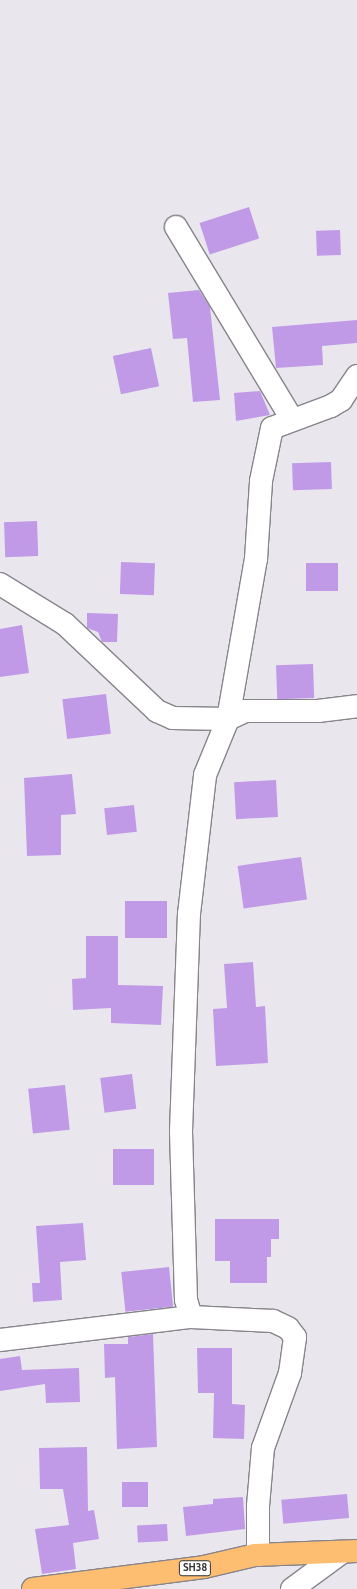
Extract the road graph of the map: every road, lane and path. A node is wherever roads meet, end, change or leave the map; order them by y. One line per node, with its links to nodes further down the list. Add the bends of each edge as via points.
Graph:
1 (176, 227): 3 (street)
2 (357, 376): 3 (street, via 341,400)
3 (292, 419): 6 (street, via 272,428 266,448 256,559)
4 (0, 584): 6 (street, via 65,624 157,712 173,718)
5 (357, 706): 6 (street, via 318,711 245,711)
6 (228, 719): 7 (street, via 205,775 189,914 181,1131 186,1300)
7 (190, 1317): 8 (street); 10 (street, via 273,1321 288,1328 295,1337 290,1373 263,1448 258,1506)
8 (0, 1340)
9 (349, 1552): 10 (main road, SH38); 12 (street)
10 (258, 1555): 11 (main road, SH38, via 204,1567)
11 (33, 1589)
12 (292, 1589)

